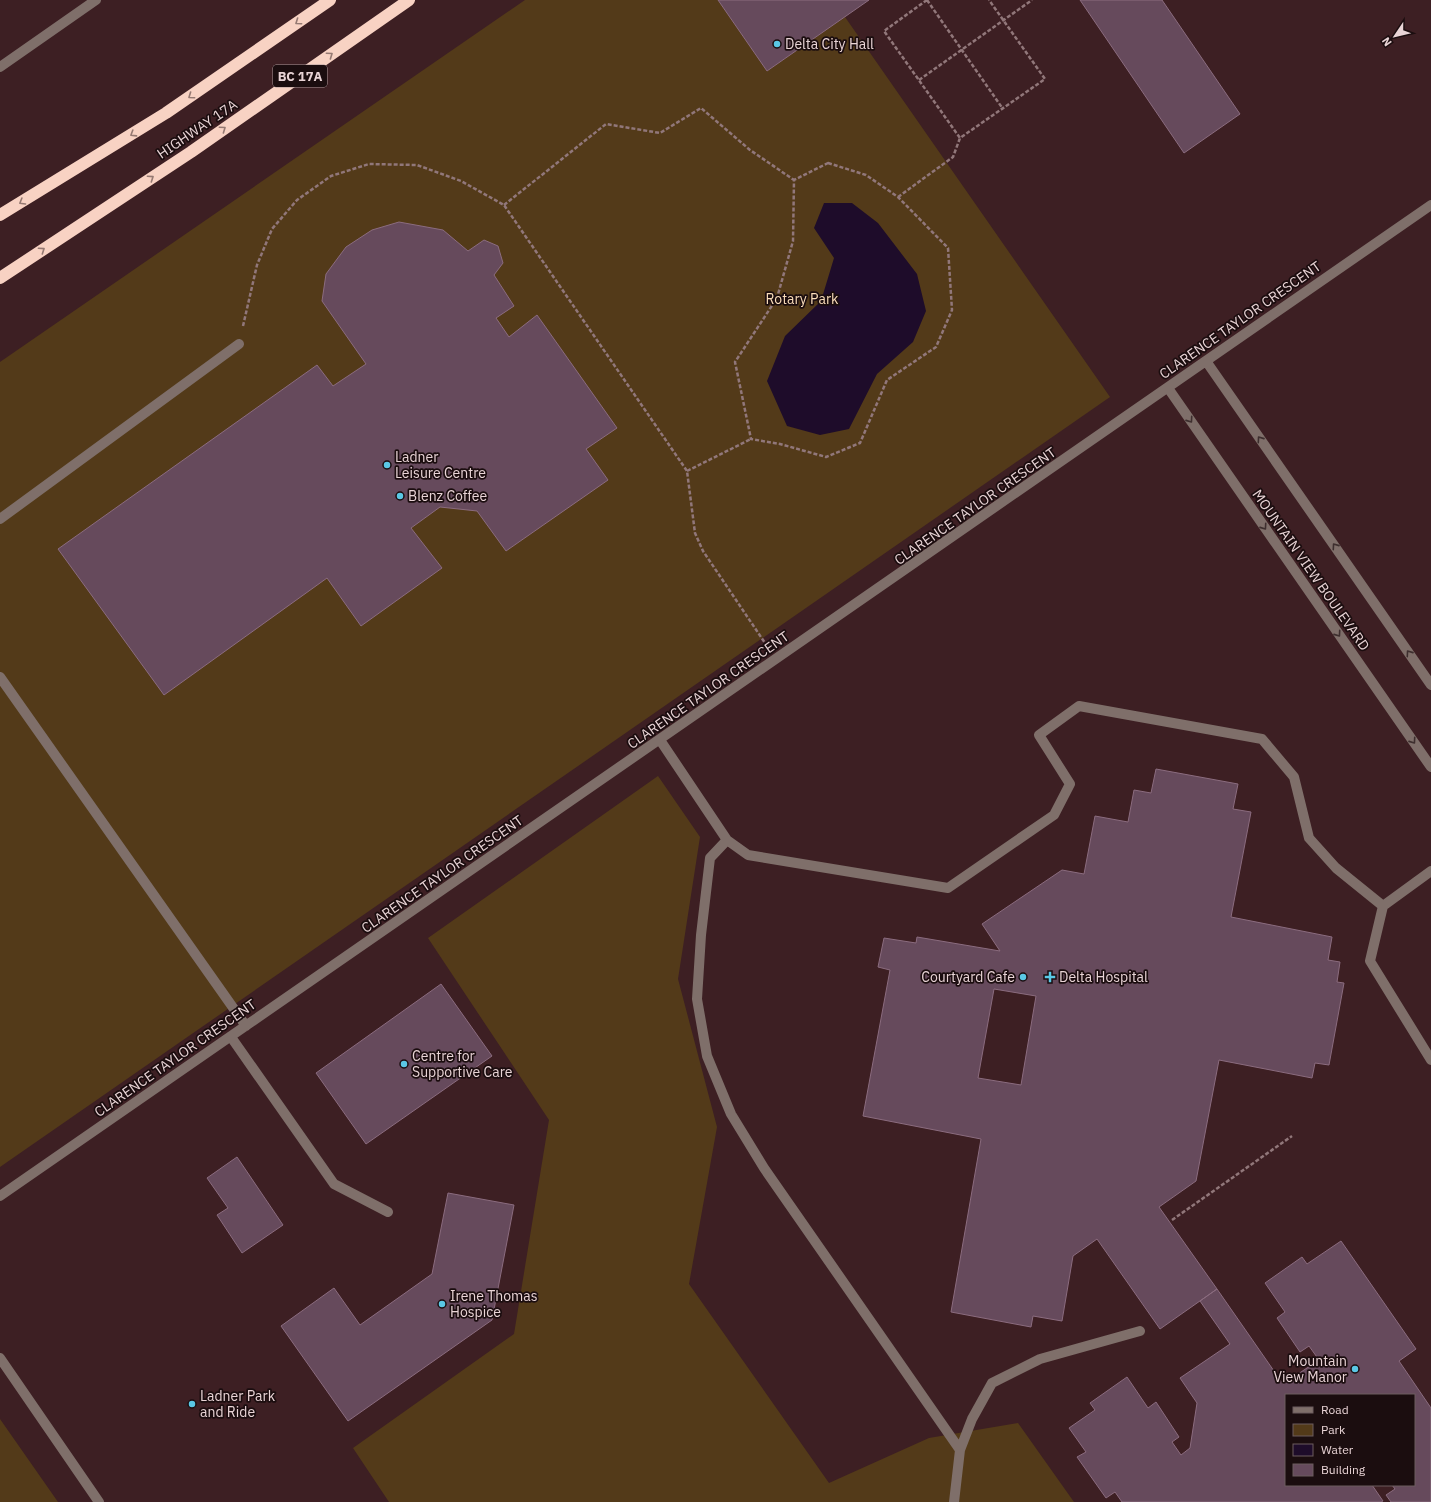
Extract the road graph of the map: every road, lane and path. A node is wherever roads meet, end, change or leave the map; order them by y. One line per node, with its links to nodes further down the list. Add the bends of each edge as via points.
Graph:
1 (96, 0): 9 (street)
2 (330, 0): 17 (highway, one-way to 17, via 166,113)
3 (409, 0): 18 (highway, HIGHWAY 17A / BC 17A, one-way to 3, via 191,152)
4 (927, 0): 8 (path); 10 (path, via 884,31)
5 (989, 0): 7 (path)
6 (1032, 0): 7 (path)
7 (1003, 20): 8 (path); 11 (path, via 1045,79)
8 (961, 50): 10 (path); 11 (path)
9 (0, 67)
10 (919, 80): 12 (path)
11 (1003, 109): 12 (path)
12 (960, 138): 14 (path, via 953,157)
13 (794, 180): 14 (path, via 828,163 866,175); 15 (path, via 750,150 701,108 660,134 606,124); 22 (path, via 793,241 777,298 735,362)
14 (898, 196): 22 (path, via 948,248 952,310 936,347 887,380 860,443 826,457)
15 (504, 205): 19 (path, via 461,181 416,165 369,164 331,176 297,200 272,229 257,266); 23 (path)
16 (1431, 205): 20 (street, CLARENCE TAYLOR CRESCENT)
17 (0, 215)
18 (0, 278)
19 (239, 344): 24 (street)
20 (1206, 361): 21 (street, CLARENCE TAYLOR CRESCENT); 27 (street, one-way to 20)
21 (1168, 388): 25 (street, CLARENCE TAYLOR CRESCENT); 29 (street, MOUNTAIN VIEW BOULEVARD, one-way to 29)
22 (751, 439): 23 (path)
23 (687, 471): 25 (path, via 695,532 703,551)
24 (0, 519)
25 (776, 660): 28 (street, CLARENCE TAYLOR CRESCENT)
26 (0, 677): 33 (street)
27 (1431, 685)
28 (660, 740): 30 (street); 33 (street, CLARENCE TAYLOR CRESCENT)
29 (1431, 767)
30 (726, 840): 32 (street, via 748,855 948,888 1054,815 1070,784 1039,735 1079,706 1262,739 1294,777 1309,838 1336,868); 42 (street, via 710,858 701,935 697,999 707,1056 731,1114 764,1168)
31 (1431, 871): 32 (street)
32 (1384, 906): 35 (street, via 1370,961)
33 (246, 1026): 34 (street, CLARENCE TAYLOR CRESCENT)
34 (231, 1037): 37 (street, CLARENCE TAYLOR CRESCENT); 38 (street, via 334,1184)
35 (1431, 1060)
36 (1292, 1136): 39 (path)
37 (0, 1196)
38 (388, 1212)
39 (1172, 1220)
40 (1140, 1330): 42 (street, via 1040,1359 992,1383 972,1418)
41 (0, 1358): 43 (street)
42 (960, 1450): 44 (street)
43 (99, 1502)
44 (954, 1502)

